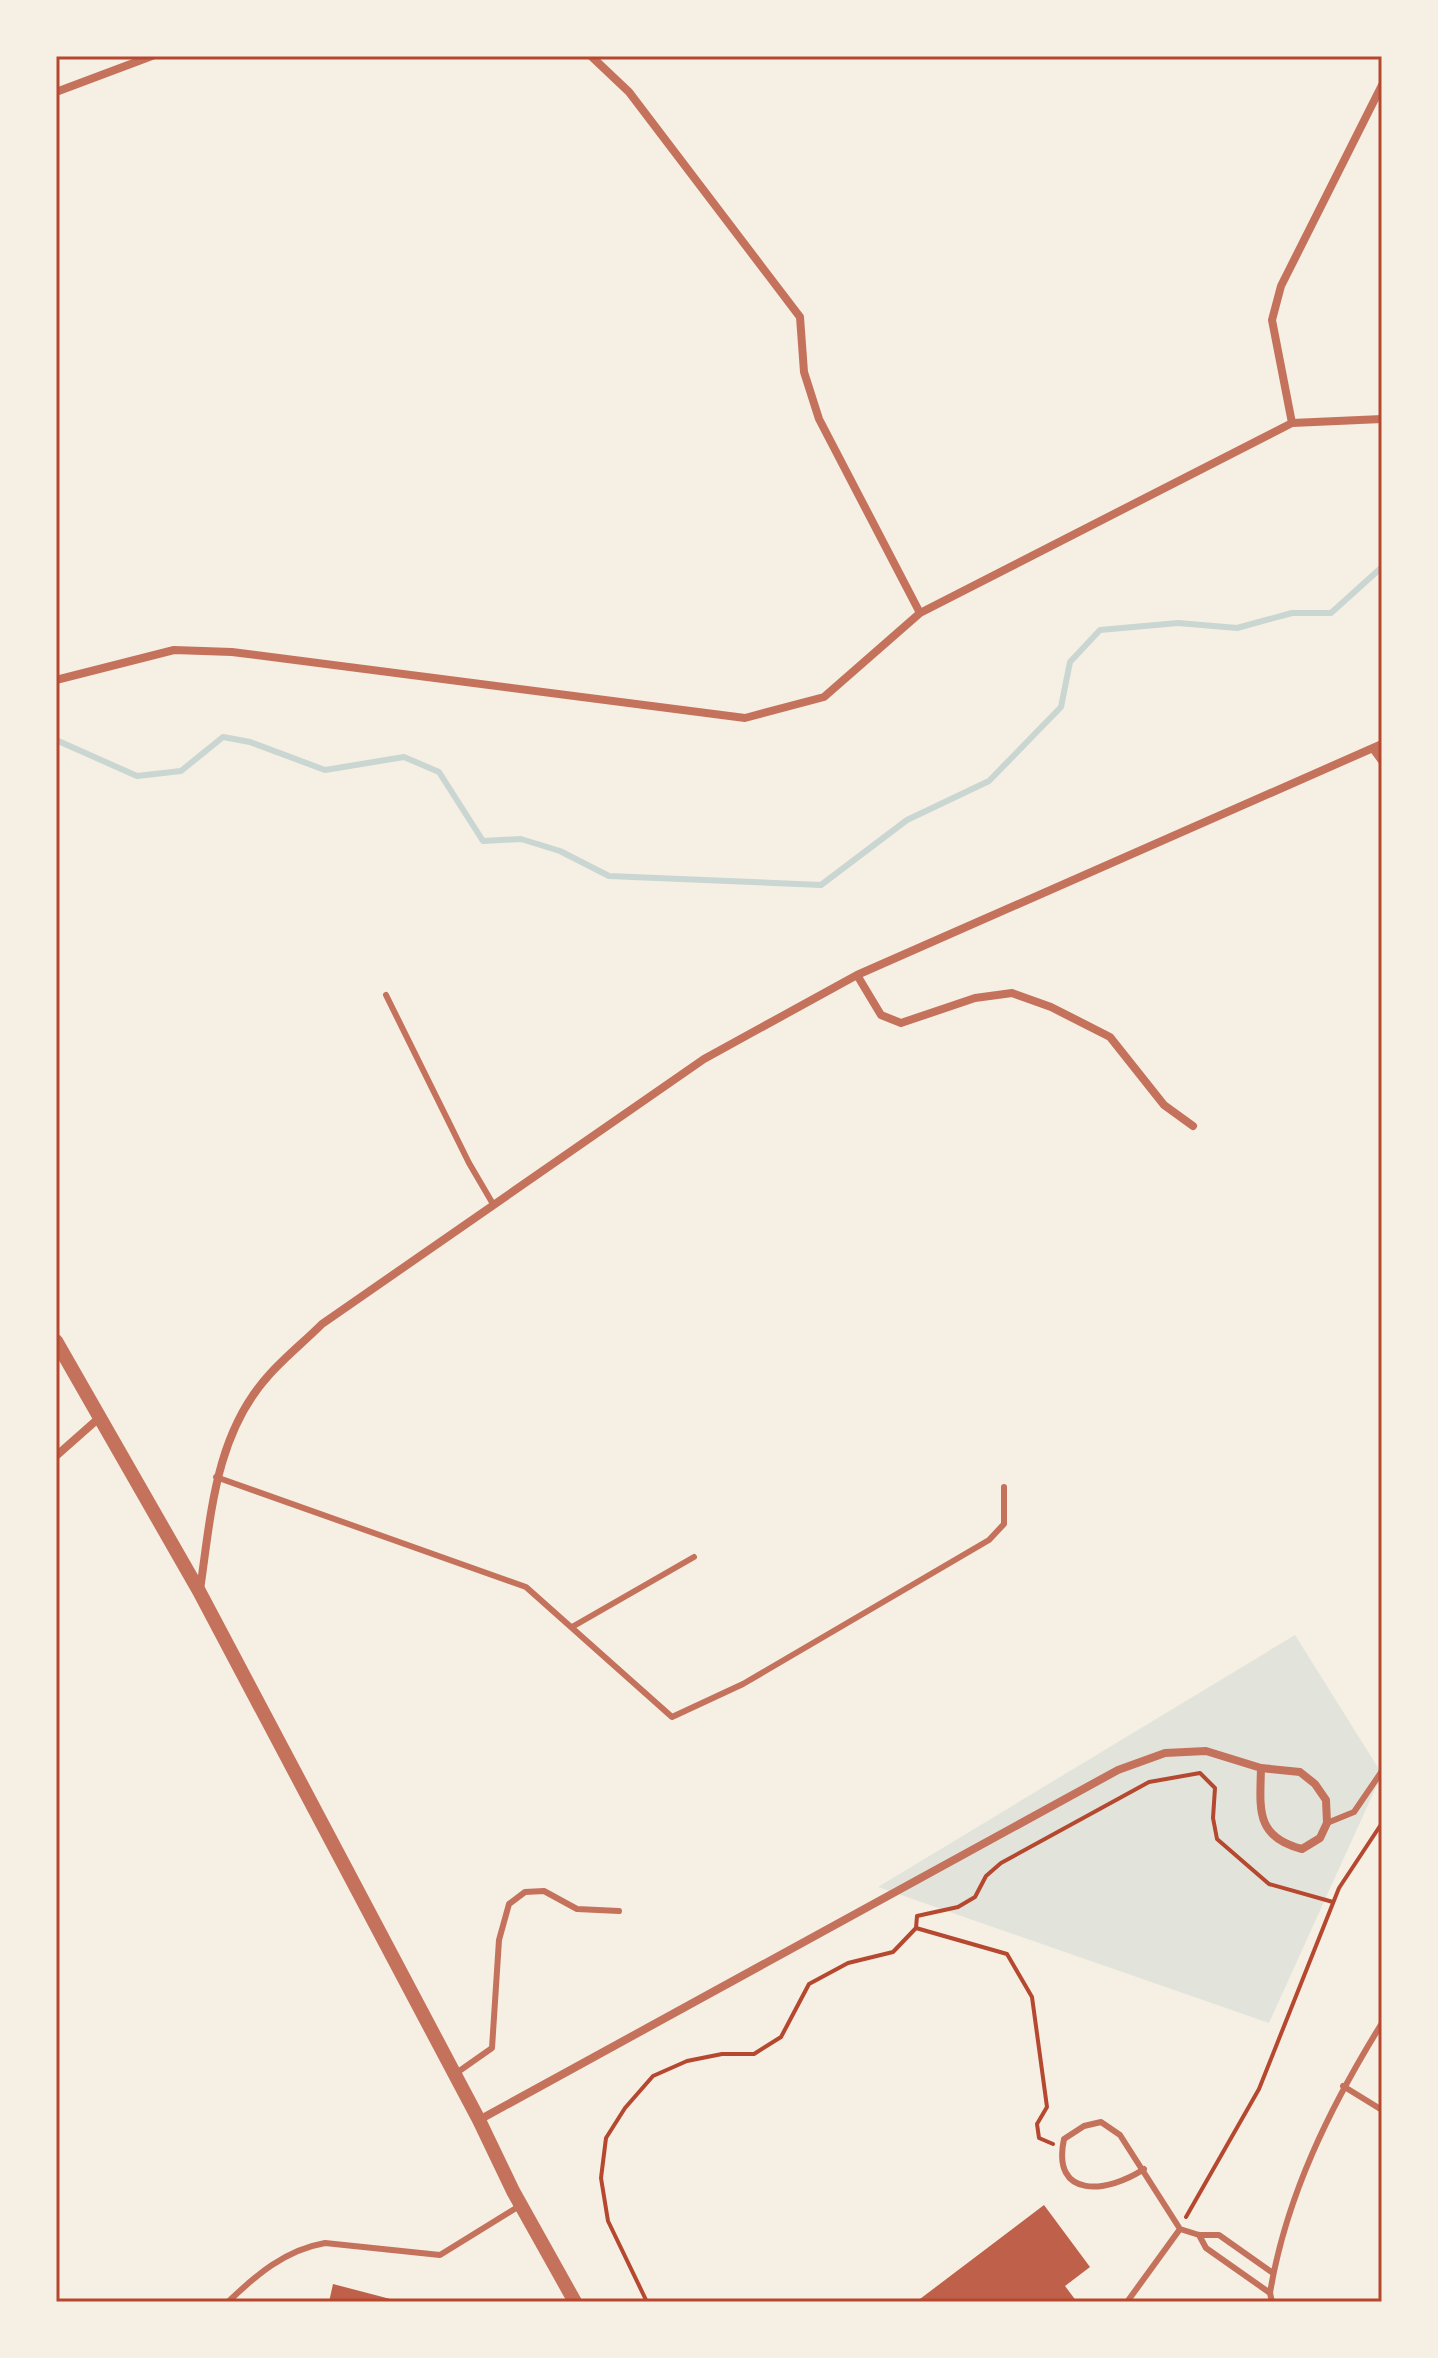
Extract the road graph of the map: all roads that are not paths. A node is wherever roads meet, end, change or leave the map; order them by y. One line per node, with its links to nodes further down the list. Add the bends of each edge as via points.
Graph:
1 (152, 56): 4 (street)
2 (591, 56): 7 (street, via 629,92 800,317 804,372 819,419)
3 (1382, 85): 6 (street, via 1281,286 1272,320)
4 (56, 92)
5 (1382, 419): 6 (street)
6 (1292, 423): 7 (street)
7 (920, 613): 8 (street, via 824,697 745,718 232,652 174,650)
8 (56, 680)
9 (1378, 747): 10 (street); 11 (street)
10 (1382, 761)
11 (857, 975): 13 (street, via 881,1015 901,1023 975,998 1012,993 1051,1007 1110,1037 1164,1105); 14 (street, via 704,1059)
12 (386, 995): 14 (lane)
13 (1193, 1126)
14 (493, 1204): 18 (street, via 322,1324 267,1377 236,1421)
15 (56, 1341): 16 (street)
16 (99, 1418): 17 (street); 21 (street)
17 (56, 1456)
18 (216, 1477): 21 (street); 22 (lane, via 526,1587)
19 (1004, 1487): 22 (lane, via 1004,1524 989,1540 743,1684 672,1717)
20 (694, 1557): 22 (lane)
21 (199, 1591): 28 (street)
22 (572, 1627)
23 (1261, 1768): 25 (street, via 1300,1772 1315,1784 1326,1800); 25 (street, via 1260,1808 1266,1828 1279,1843 1302,1849 1320,1838); 31 (street, via 1206,1751 1165,1753 1118,1770)
24 (1382, 1771): 25 (lane, via 1354,1812)
25 (1327, 1823)
26 (619, 1911): 28 (lane, via 577,1909 544,1891 525,1892 509,1904 499,1940 492,2048)
27 (1382, 2023): 29 (lane)
28 (455, 2074): 31 (street)
29 (1343, 2086): 30 (lane); 36 (lane, via 1296,2193)
30 (1382, 2110)
31 (479, 2120): 33 (street)
32 (1144, 2169): 32 (lane, via 1120,2135 1101,2122 1064,2139 1060,2158 1068,2176 1084,2186 1115,2185); 34 (lane)
33 (521, 2205): 38 (lane, via 440,2255 309,2245 253,2278); 39 (street)
34 (1180, 2229): 35 (lane); 40 (lane)
35 (1199, 2235): 36 (lane, via 1219,2235); 37 (lane, via 1206,2248)
36 (1273, 2273): 37 (lane)
37 (1270, 2293): 41 (lane)
38 (228, 2302)
39 (575, 2302)
40 (1127, 2302)
41 (1272, 2302)

